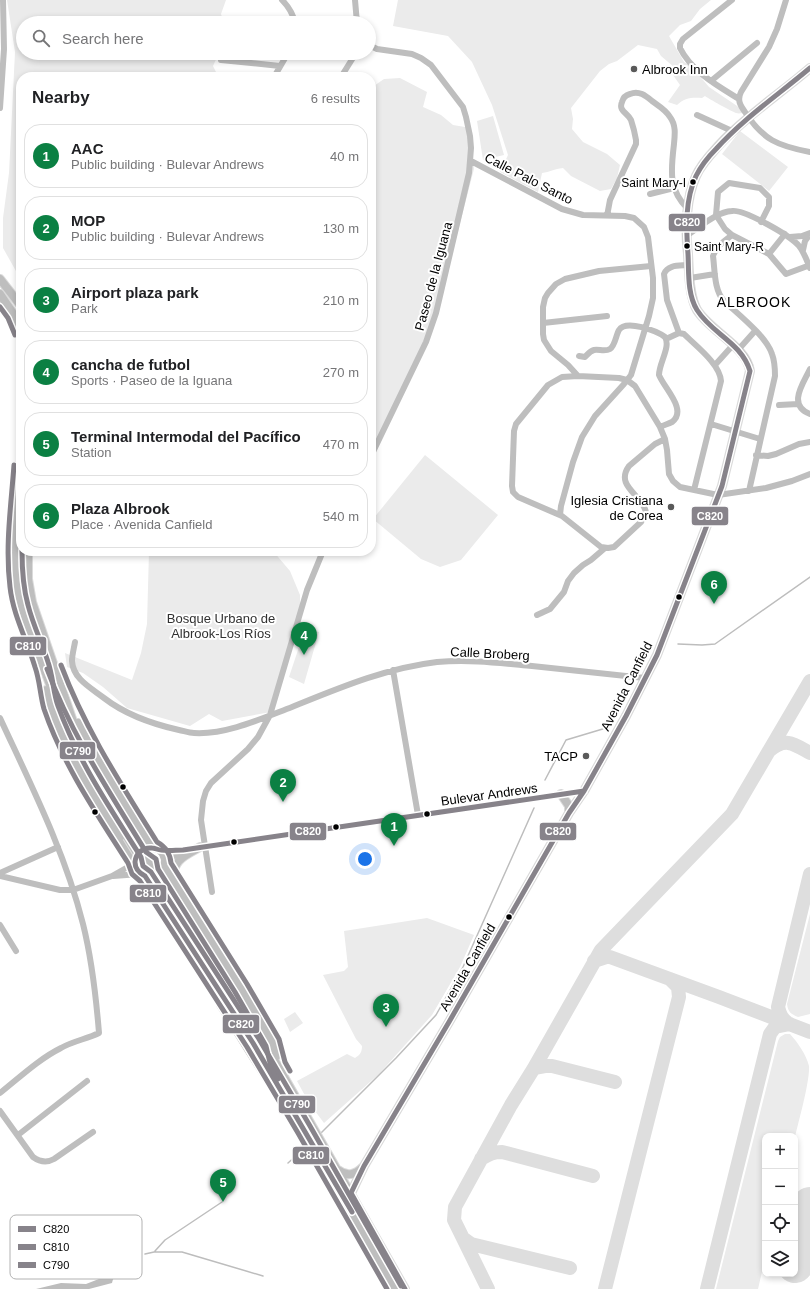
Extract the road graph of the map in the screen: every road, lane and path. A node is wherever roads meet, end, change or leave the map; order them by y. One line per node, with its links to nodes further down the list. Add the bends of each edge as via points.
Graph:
1 (3, 0): 19 (street, via 4,49)
2 (282, 0): 6 (street)
3 (356, 0): 7 (street)
4 (732, 0): 17 (street, via 681,41 682,51 702,75)
5 (786, 0): 18 (street, via 769,47)
6 (293, 16)
7 (357, 16)
8 (757, 43): 17 (street)
9 (376, 48): 24 (street, Paseo de la Iguana, via 416,55 433,67 465,111)
10 (221, 60): 13 (street)
11 (284, 60): 13 (street)
12 (352, 60): 16 (street)
13 (280, 66): 15 (street)
14 (810, 68): 21 (main road, Avenida Canfield)
15 (277, 72)
16 (344, 72)
17 (711, 81): 18 (street)
18 (739, 99): 21 (street)
19 (0, 108)
20 (698, 115): 22 (street)
21 (748, 117): 22 (main road, Avenida Canfield); 23 (street, via 761,134 775,143)
22 (732, 131): 27 (main road, Avenida Canfield, via 700,169)
23 (810, 152)
24 (471, 161): 29 (street, Calle Palo Santo, via 562,209 583,215); 68 (street, Paseo de la Iguana, via 431,330)
25 (674, 188): 26 (street); 27 (street); 29 (street, via 671,168 675,134 672,120 664,110 644,95 631,94 624,98 621,108 631,119 636,144 610,200)
26 (650, 194)
27 (688, 209): 33 (main road, Avenida Canfield)
28 (716, 215): 30 (street, via 732,210); 30 (street, via 718,192 729,183 760,188 768,197 769,206); 32 (street); 33 (street)
29 (607, 216): 38 (street, Calle Palo Santo, via 630,217 644,227 649,239)
30 (761, 222): 34 (street)
31 (810, 233): 34 (street); 35 (street)
32 (732, 235): 36 (street); 40 (street, via 714,252)
33 (686, 236): 37 (main road, Avenida Canfield)
34 (787, 236): 35 (street); 36 (street)
35 (802, 250): 39 (street)
36 (769, 254): 39 (street, via 786,274)
37 (688, 265): 41 (main road, Avenida Canfield); 50 (street, via 669,268 664,274 667,300)
38 (651, 266): 47 (street, via 599,271 559,282 545,298 542,307); 48 (street, Calle Palo Santo, via 653,298)
39 (810, 266)
40 (715, 274): 41 (street); 49 (street, via 721,298)
41 (690, 278): 52 (main road, Avenida Canfield, via 693,299 698,311)
42 (0, 279): 44 (main road)
43 (0, 294): 46 (main road)
44 (16, 300)
45 (607, 316): 47 (street)
46 (16, 320)
47 (543, 323): 56 (street, via 543,334 548,348)
48 (645, 329): 51 (street); 53 (street, via 624,326 610,349 593,350 585,357); 58 (street, Calle Palo Santo, via 631,375)
49 (755, 331): 52 (street); 66 (street, via 768,345 772,354 775,376)
50 (679, 332): 51 (street); 54 (street)
51 (666, 338): 63 (street, via 667,344 659,375 678,411 672,422)
52 (735, 347): 54 (street); 64 (main road, Avenida Canfield, via 747,360 750,371)
53 (579, 356)
54 (715, 365): 62 (street, via 721,381)
55 (810, 370): 57 (street)
56 (578, 376): 58 (street); 74 (street, via 562,377 548,385 516,424 514,430 513,492 520,499)
57 (808, 379): 59 (street, via 798,395)
58 (627, 380): 63 (street, via 638,391); 74 (street, Calle Palo Santo, via 601,408 582,437)
59 (798, 404): 60 (street); 61 (street, via 802,410)
60 (779, 405)
61 (810, 414)
62 (711, 424): 64 (street); 71 (street)
63 (660, 427): 65 (street)
64 (736, 432): 66 (street); 73 (main road, Avenida Canfield)
65 (665, 439): 71 (street, via 671,478 680,487); 76 (street, via 632,464 625,473 627,486 644,507 644,519 617,545)
66 (760, 439): 69 (street)
67 (810, 442): 69 (street, via 768,456)
68 (376, 446)
69 (756, 455): 72 (street)
70 (810, 474): 72 (street)
71 (694, 490): 73 (street)
72 (749, 491): 73 (street)
73 (718, 496): 84 (main road, Avenida Canfield, via 660,648)
74 (560, 515): 76 (street)
75 (16, 535): 77 (main road)
76 (605, 548): 81 (street, via 574,573 564,592 550,609)
77 (16, 556)
78 (16, 556): 93 (main road, via 17,588 42,667 71,740)
79 (28, 556): 85 (main road, via 32,602)
80 (321, 556): 86 (street, via 307,590)
81 (537, 615)
82 (75, 642): 86 (street, Calle Broberg, via 72,662 77,677 121,709 159,725 194,734 233,728)
83 (393, 670): 84 (street, Calle Broberg, via 436,662 470,661); 86 (street, Calle Broberg); 91 (street)
84 (645, 678): 88 (main road, Avenida Canfield)
85 (61, 688): 92 (main road, via 96,757); 93 (main road, via 79,739 106,789)
86 (270, 715): 95 (street, via 248,749 218,775 206,791 201,810)
87 (0, 718): 94 (street)
88 (584, 791): 89 (street, Bulevar Andrews); 90 (main road, Avenida Canfield)
89 (561, 794): 90 (main road, via 569,806); 91 (street, Bulevar Andrews)
90 (569, 813): 118 (main road, Avenida Canfield)
91 (418, 815): 95 (street, Bulevar Andrews)
92 (139, 826): 93 (main road, via 140,832 134,839 128,841); 96 (main road)
93 (127, 836): 98 (main road); 108 (main road, bridge)
94 (58, 847): 100 (street); 105 (street)
95 (203, 847): 97 (street, Bulevar Andrews); 104 (main road, via 177,862 174,872); 107 (street)
96 (155, 849): 97 (street, Bulevar Andrews); 98 (street, via 143,849 136,856); 99 (street, via 162,854)
97 (183, 850): 99 (street, Bulevar Andrews)
98 (135, 862): 101 (street, via 137,870); 103 (street)
99 (164, 864): 101 (street, via 157,875); 104 (main road)
100 (0, 873)
101 (143, 875): 103 (street); 108 (main road)
102 (0, 876): 105 (street, via 60,890)
103 (112, 876): 105 (street)
104 (175, 883): 106 (main road)
105 (73, 890): 113 (street, via 84,925 99,1033 69,1044 45,1057)
106 (179, 891): 108 (main road, via 174,888 166,890 162,896); 111 (main road, via 269,1036)
107 (212, 892)
108 (167, 899): 111 (main road, via 209,951); 115 (main road, via 253,1043)
109 (0, 925): 110 (street)
110 (16, 951)
111 (278, 1065): 115 (main road)
112 (87, 1082): 117 (street)
113 (0, 1093)
114 (0, 1111): 117 (street)
115 (308, 1127): 119 (main road); 121 (main road, via 321,1159)
116 (93, 1132): 117 (street, via 54,1159 44,1162 33,1157)
117 (18, 1135)
118 (364, 1166): 119 (main road, via 358,1172 350,1174); 120 (main road, Avenida Canfield)
119 (337, 1170): 120 (main road)
120 (351, 1193): 122 (main road)
121 (395, 1289)
122 (405, 1289)

